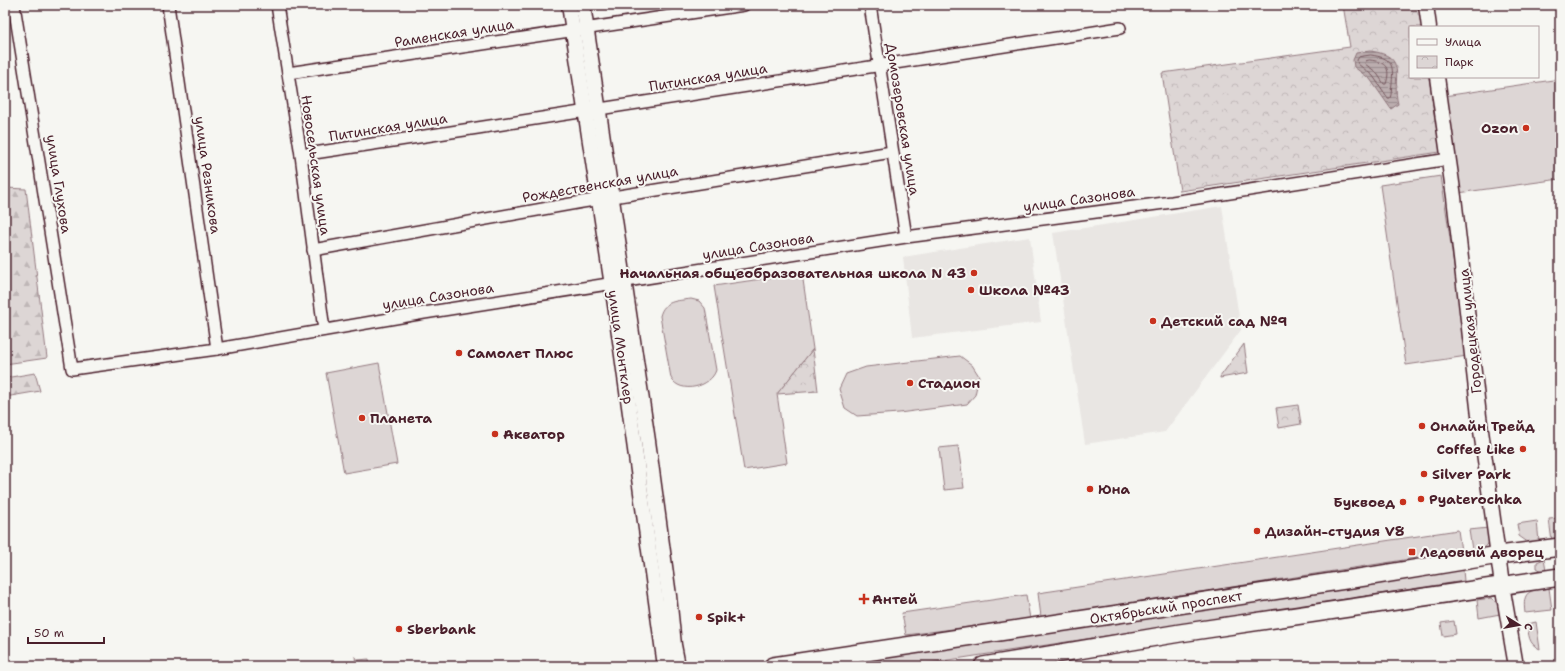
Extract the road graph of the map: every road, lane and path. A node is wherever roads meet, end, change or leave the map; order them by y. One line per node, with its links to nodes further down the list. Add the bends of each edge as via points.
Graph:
1 (14, 5): 25 (street, улица Глухова)
2 (168, 5): 24 (street, улица Резникова)
3 (277, 5): 13 (street, Новосельская улица)
4 (569, 5): 11 (street, улица Монтклер)
5 (583, 5): 11 (street, улица Монтклер)
6 (744, 5): 11 (street, Раменская улица)
7 (870, 5): 12 (street, Домозеровская улица)
8 (1426, 5): 9 (street)
9 (1429, 26)
10 (1120, 28): 12 (street, Питинская улица)
11 (579, 29): 13 (street, Раменская улица); 15 (street, улица Монтклер)
12 (880, 64): 15 (street, Питинская улица); 16 (street, Домозеровская улица)
13 (288, 73): 17 (street, Новосельская улица)
14 (1437, 78): 18 (street, Городецкая улица)
15 (592, 111): 17 (street, Питинская улица); 19 (street, улица Монтклер)
16 (892, 152): 19 (street, Рождественская улица); 20 (street, Домозеровская улица)
17 (301, 156): 21 (street, Новосельская улица)
18 (1449, 159): 20 (street, улица Сазонова, via 1172,202); 27 (street, Городецкая улица, via 1479,416)
19 (606, 198): 21 (street, Рождественская улица); 22 (street, улица Монтклер)
20 (906, 237): 22 (street, улица Сазонова)
21 (313, 250): 23 (street, Новосельская улица)
22 (618, 283): 23 (street, улица Сазонова); 30 (street, улица Монтклер); 31 (street, улица Монтклер, via 648,441)
23 (324, 330): 24 (street, улица Сазонова)
24 (217, 349): 25 (street, улица Сазонова)
25 (72, 369)
26 (1560, 547): 27 (main road, Октябрьский проспект)
27 (1499, 555): 29 (street, Городецкая улица); 32 (main road, Октябрьский проспект)
28 (1560, 577): 29 (main road, Октябрьский проспект)
29 (1502, 585): 33 (main road, Октябрьский проспект, via 1180,633); 34 (street, Городецкая улица)
30 (665, 666)
31 (678, 666)
32 (773, 666)
33 (983, 666)
34 (1516, 666)

